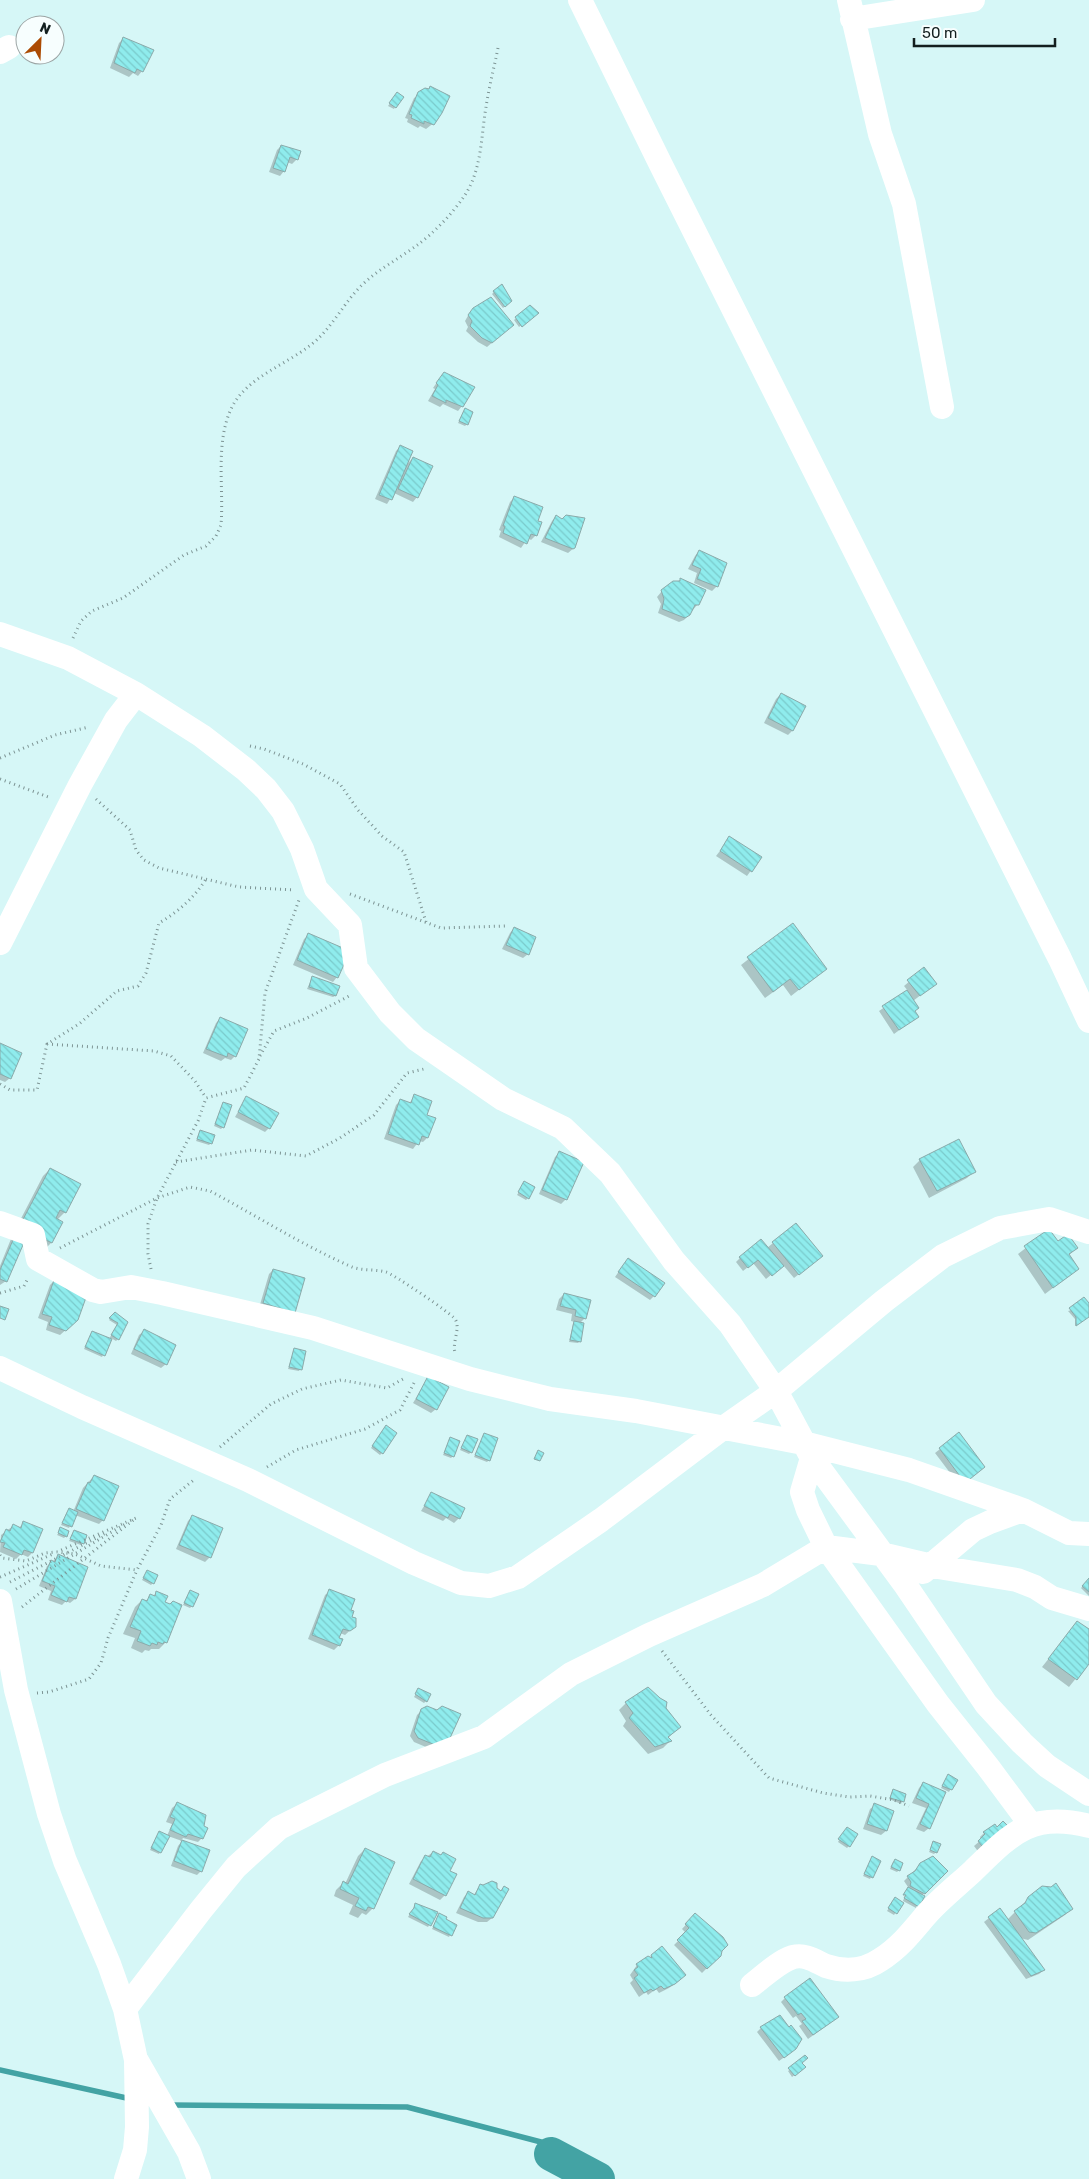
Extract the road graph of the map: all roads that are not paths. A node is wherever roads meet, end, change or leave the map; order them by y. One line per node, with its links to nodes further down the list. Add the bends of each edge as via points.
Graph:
1 (580, 0): 8 (street)
2 (973, 0): 3 (street)
3 (851, 10): 4 (street, via 880,134 904,204)
4 (942, 407)
5 (0, 634): 6 (street, via 68,658)
6 (136, 694): 7 (street, via 116,720 75,795); 12 (street, via 202,736 266,789 283,811 302,849 310,890 350,925 356,968 390,1014 416,1039 504,1099 563,1128 610,1173 674,1261 730,1324)
7 (0, 943)
8 (1089, 1021)
9 (0, 1223): 13 (street, via 32,1235 38,1259 93,1290 102,1292 131,1287 162,1292 313,1328 470,1379 550,1399)
10 (1089, 1232): 12 (street, via 1049,1219 1000,1228 943,1256)
11 (0, 1368): 13 (street, via 82,1408 248,1480 414,1564 461,1584 490,1586 518,1577 601,1520)
12 (776, 1391): 13 (street); 14 (street)
13 (723, 1428): 14 (street)
14 (808, 1450): 15 (street, via 908,1470); 17 (street, via 802,1492); 18 (street)
15 (1023, 1510): 16 (street, via 1069,1533); 19 (street, via 973,1530)
16 (1089, 1534)
17 (826, 1548): 18 (street); 24 (street, via 938,1704); 27 (street, via 763,1585 649,1635 571,1674 484,1737 385,1775 280,1828 236,1867)
18 (881, 1554): 19 (street); 20 (street)
19 (932, 1566): 20 (street); 22 (street, via 1017,1580 1052,1598)
20 (906, 1586): 23 (street, via 986,1704 1047,1766)
21 (8, 1598): 27 (street, via 16,1690 49,1814)
22 (1089, 1609)
23 (1089, 1794)
24 (1031, 1825): 25 (street, via 1067,1821); 26 (street, via 1011,1835 994,1850 944,1896 911,1935 879,1961 842,1971 809,1958 794,1957 778,1964)
25 (1089, 1826)
26 (752, 1984)
27 (125, 2010): 28 (street)
28 (136, 2060): 29 (street, via 135,2150); 30 (street, via 189,2152)
29 (126, 2179)
30 (199, 2179)

